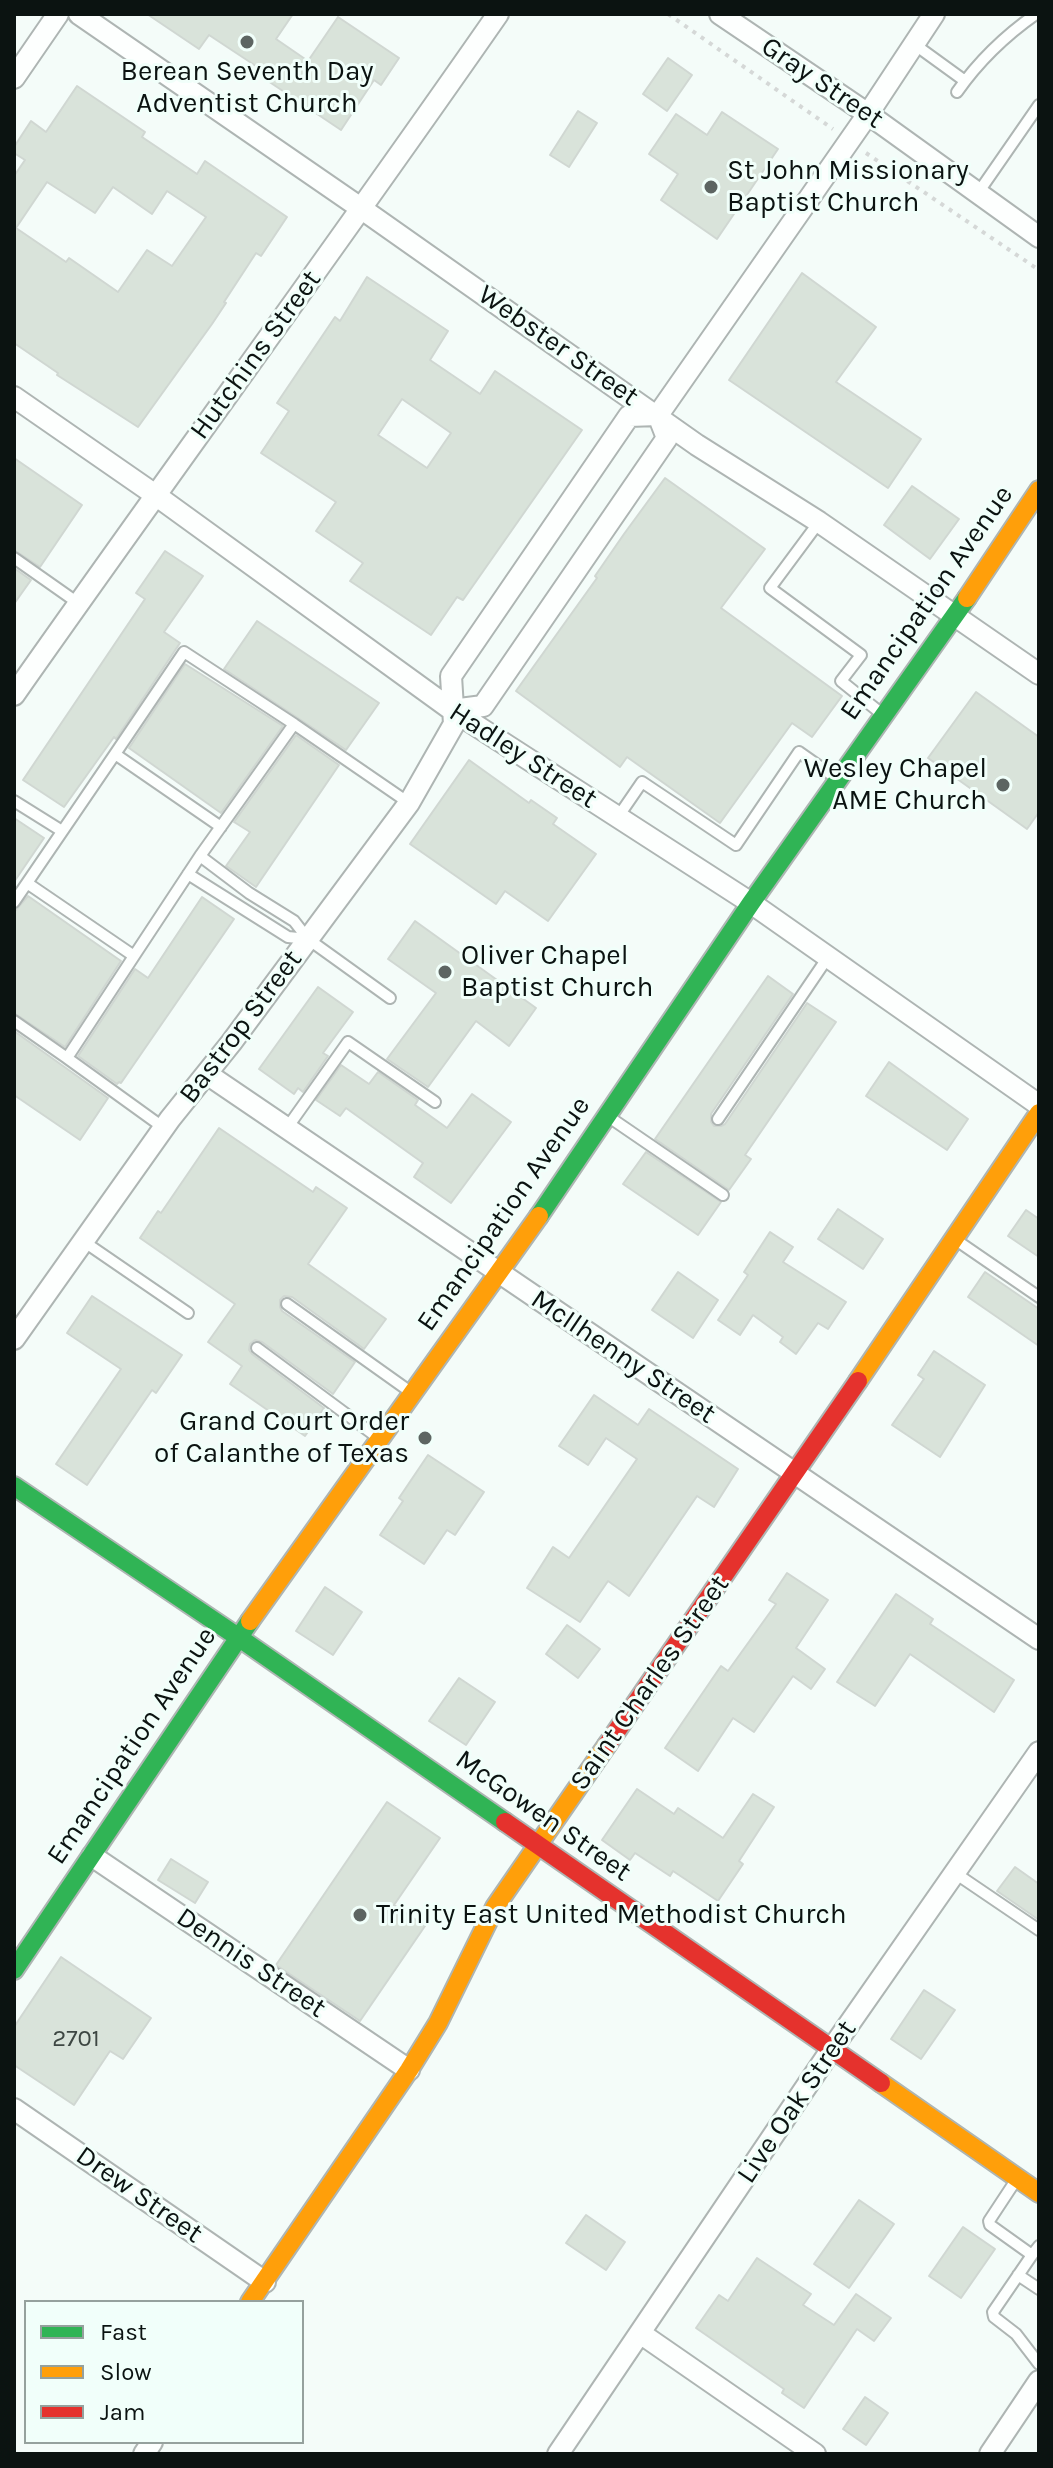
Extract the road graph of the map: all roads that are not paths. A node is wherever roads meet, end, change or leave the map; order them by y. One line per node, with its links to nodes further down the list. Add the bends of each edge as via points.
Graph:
1 (58, 14): 8 (street)
2 (79, 14): 14 (street, Webster Street)
3 (498, 14): 14 (street, Hutchins Street)
4 (720, 14): 12 (street, Gray Street)
5 (934, 14): 7 (street)
6 (1036, 14): 9 (lane, via 1011,31)
7 (914, 44): 9 (lane); 12 (street)
8 (14, 78)
9 (965, 81): 10 (lane)
10 (957, 92)
11 (1039, 105): 13 (lane)
12 (868, 114): 13 (street, Gray Street); 17 (street)
13 (978, 193): 15 (street, Gray Street)
14 (362, 209): 17 (street, Webster Street); 19 (street, Hutchins Street)
15 (1039, 237)
16 (14, 397): 19 (street, Hadley Street)
17 (658, 415): 20 (street, Webster Street); 26 (street, Bastrop Street, via 629,416 451,676); 26 (street, via 667,438 483,706)
18 (1039, 490): 23 (street, Emancipation Avenue)
19 (154, 494): 22 (street, Hutchins Street); 26 (street, Hadley Street)
20 (819, 522): 23 (street, Webster Street); 27 (lane, via 770,588 861,655 841,681)
21 (14, 558): 22 (lane)
22 (78, 603): 25 (street, Hutchins Street)
23 (955, 616): 24 (street, Webster Street); 27 (street, Emancipation Avenue)
24 (1037, 668)
25 (14, 695)
26 (452, 710): 32 (street, Bastrop Street, via 454,724); 33 (street, Hadley Street)
27 (884, 715): 30 (street, Emancipation Avenue)
28 (294, 724): 29 (lane, via 184,652); 32 (lane); 34 (lane)
29 (115, 754): 34 (lane); 35 (lane)
30 (838, 780): 33 (lane, via 799,752 736,845 642,782); 40 (street, Emancipation Avenue)
31 (14, 801): 35 (lane)
32 (409, 803): 41 (street, Bastrop Street)
33 (618, 817): 40 (street, Hadley Street)
34 (221, 827): 36 (lane)
35 (62, 831): 38 (lane)
36 (200, 856): 37 (lane); 41 (lane, via 294,921)
37 (188, 874): 41 (lane, via 288,937); 42 (lane)
38 (27, 883): 39 (lane); 42 (lane)
39 (14, 902)
40 (751, 903): 43 (street, Hadley Street); 51 (street, Emancipation Avenue)
41 (308, 939): 44 (lane); 47 (street, Bastrop Street)
42 (134, 956): 46 (lane)
43 (828, 957): 49 (street, Hadley Street); 52 (lane)
44 (390, 998)
45 (14, 1021): 46 (lane)
46 (67, 1058): 53 (lane)
47 (207, 1074): 53 (street, Bastrop Street); 54 (street, McIlhenny Street)
48 (435, 1102): 54 (lane, via 348,1042)
49 (1039, 1105)
50 (1039, 1113): 56 (street, Saint Charles Street)
51 (606, 1116): 55 (lane); 58 (street, Emancipation Avenue)
52 (718, 1119)
53 (164, 1128): 57 (street, Bastrop Street)
54 (287, 1128): 58 (street, McIlhenny Street)
55 (723, 1195)
56 (954, 1239): 59 (lane); 66 (street, Saint Charles Street)
57 (83, 1241): 61 (lane); 62 (street, Bastrop Street)
58 (500, 1273): 64 (street, Emancipation Avenue); 66 (street, McIlhenny Street)
59 (1039, 1297)
60 (287, 1304): 64 (lane)
61 (188, 1313)
62 (14, 1339)
63 (257, 1348): 65 (lane)
64 (413, 1394): 65 (street, Emancipation Avenue)
65 (380, 1439): 68 (street, Emancipation Avenue)
66 (796, 1474): 69 (street, McIlhenny Street); 71 (street, Saint Charles Street)
67 (14, 1486): 68 (street, McGowen Street)
68 (238, 1637): 71 (street, McGowen Street); 72 (street, Emancipation Avenue)
69 (1039, 1639)
70 (1039, 1752): 73 (street, Live Oak Street)
71 (536, 1846): 76 (street, McGowen Street); 77 (street, Saint Charles Street, via 495,1907)
72 (92, 1856): 75 (street, Emancipation Avenue); 77 (street, Dennis Street)
73 (955, 1873): 74 (lane); 76 (street, Live Oak Street)
74 (1039, 1930)
75 (14, 1970)
76 (831, 2050): 79 (street, McGowen Street); 87 (street, Live Oak Street)
77 (409, 2070): 84 (street, Saint Charles Street)
78 (14, 2109): 84 (street, Drew Street)
79 (1017, 2178): 80 (street, McGowen Street); 82 (lane, via 989,2221)
80 (1039, 2193)
81 (1039, 2246): 82 (lane)
82 (1032, 2255): 83 (lane)
83 (1018, 2275): 85 (lane); 88 (lane, via 994,2317 1016,2334)
84 (265, 2282): 86 (street, Saint Charles Street)
85 (1039, 2289)
86 (252, 2300)
87 (640, 2333): 90 (street, Live Oak Street); 91 (street)
88 (1039, 2364)
89 (1039, 2381): 92 (street)
90 (558, 2454)
91 (815, 2454)
92 (990, 2454)

